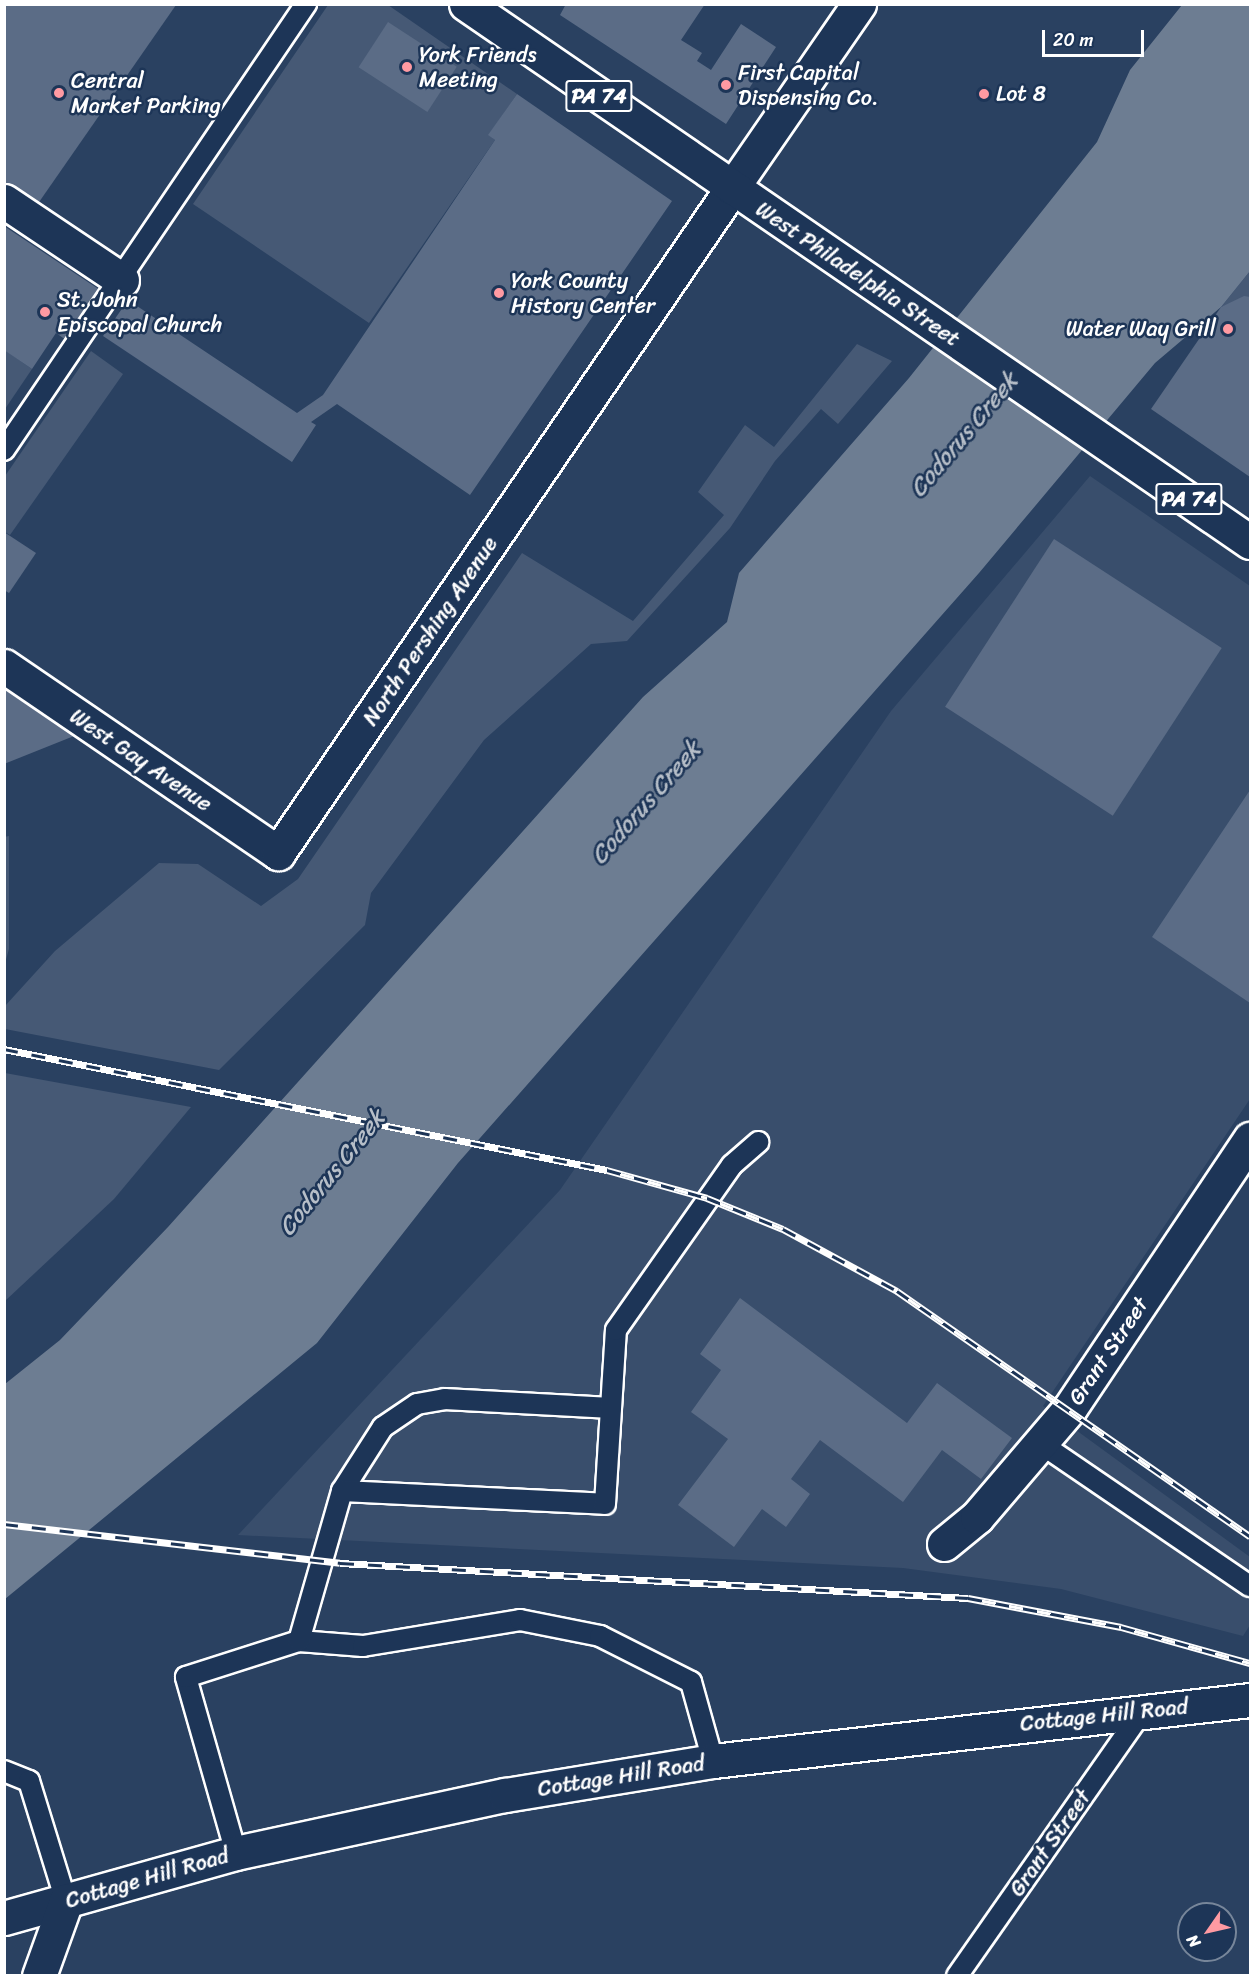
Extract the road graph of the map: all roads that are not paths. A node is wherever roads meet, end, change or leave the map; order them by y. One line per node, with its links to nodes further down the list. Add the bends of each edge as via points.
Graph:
1 (306, 4): 6 (lane)
2 (466, 4): 4 (street, West Philadelphia Street / PA 74)
3 (859, 4): 4 (street, North Pershing Avenue)
4 (732, 188): 8 (street, West Philadelphia Street / PA 74); 10 (street, North Pershing Avenue)
5 (4, 201): 6 (street)
6 (122, 280): 7 (lane)
7 (4, 450)
8 (1251, 542)
9 (4, 666): 10 (street, West Gay Avenue)
10 (278, 853)
11 (1251, 1139): 14 (street, Grant Street, via 1070,1408)
12 (758, 1142): 13 (lane, via 732,1165 616,1330)
13 (611, 1408): 15 (lane, via 445,1399 417,1404 383,1427); 15 (lane, via 605,1504)
14 (1040, 1443): 16 (street, Grant Street, via 977,1517); 17 (lane)
15 (342, 1491): 18 (lane)
16 (945, 1544)
17 (1251, 1586)
18 (299, 1641): 21 (lane, via 363,1646 520,1620 600,1636 691,1682); 23 (lane, via 186,1677)
19 (1251, 1700): 20 (street, Cottage Hill Road)
20 (1143, 1710): 21 (street, Cottage Hill Road); 27 (lane, Grant Street)
21 (713, 1761): 23 (street, Cottage Hill Road, via 506,1795)
22 (4, 1771): 24 (lane, via 29,1781)
23 (236, 1853): 24 (street, Cottage Hill Road)
24 (66, 1900): 25 (street, Cottage Hill Road); 26 (street)
25 (4, 1918)
26 (39, 1976)
27 (957, 1976)

